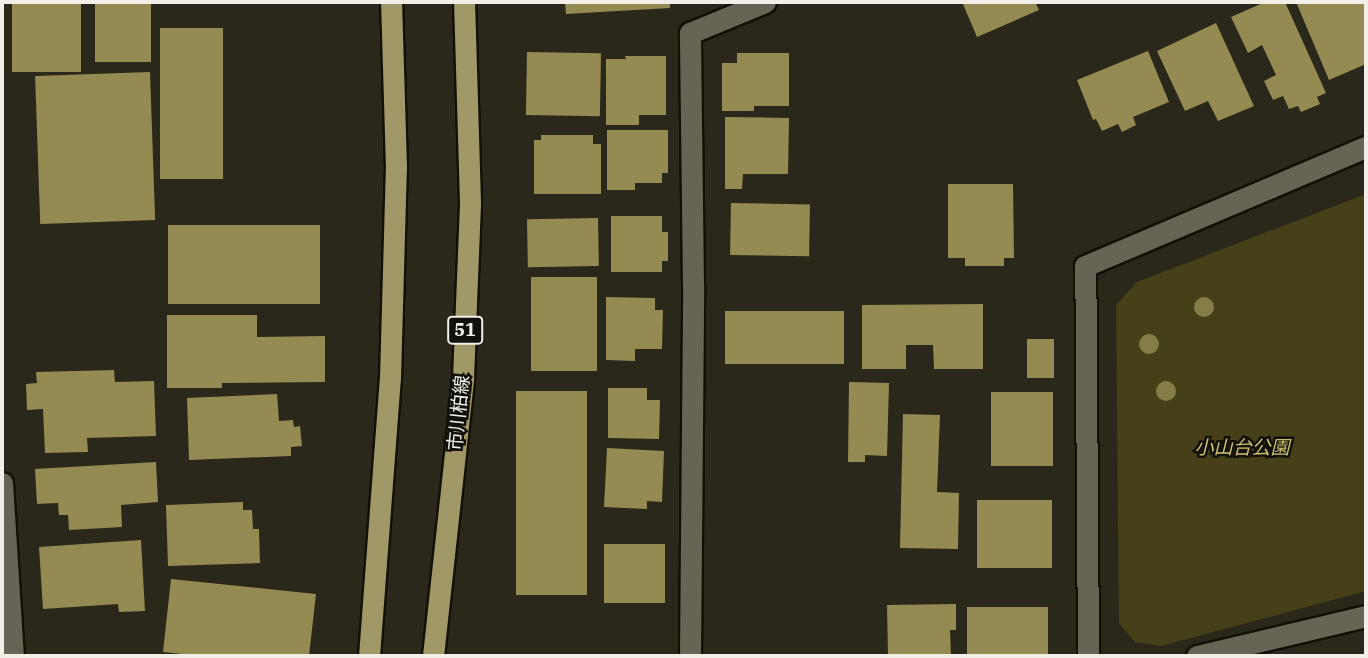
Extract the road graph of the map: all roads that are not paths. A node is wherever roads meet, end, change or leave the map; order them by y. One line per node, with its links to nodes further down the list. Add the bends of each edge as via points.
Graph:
1 (391, 2): 8 (main road, via 396,168 390,378)
2 (464, 2): 9 (main road, 市川柏線 / 51, via 470,202 463,379)
3 (765, 2): 10 (street, via 690,33)
4 (1366, 147): 11 (street, via 1085,266)
5 (2, 483): 7 (street)
6 (1366, 616): 12 (street)
7 (13, 656)
8 (369, 656)
9 (433, 656)
10 (690, 656)
11 (1088, 656)
12 (1197, 656)

